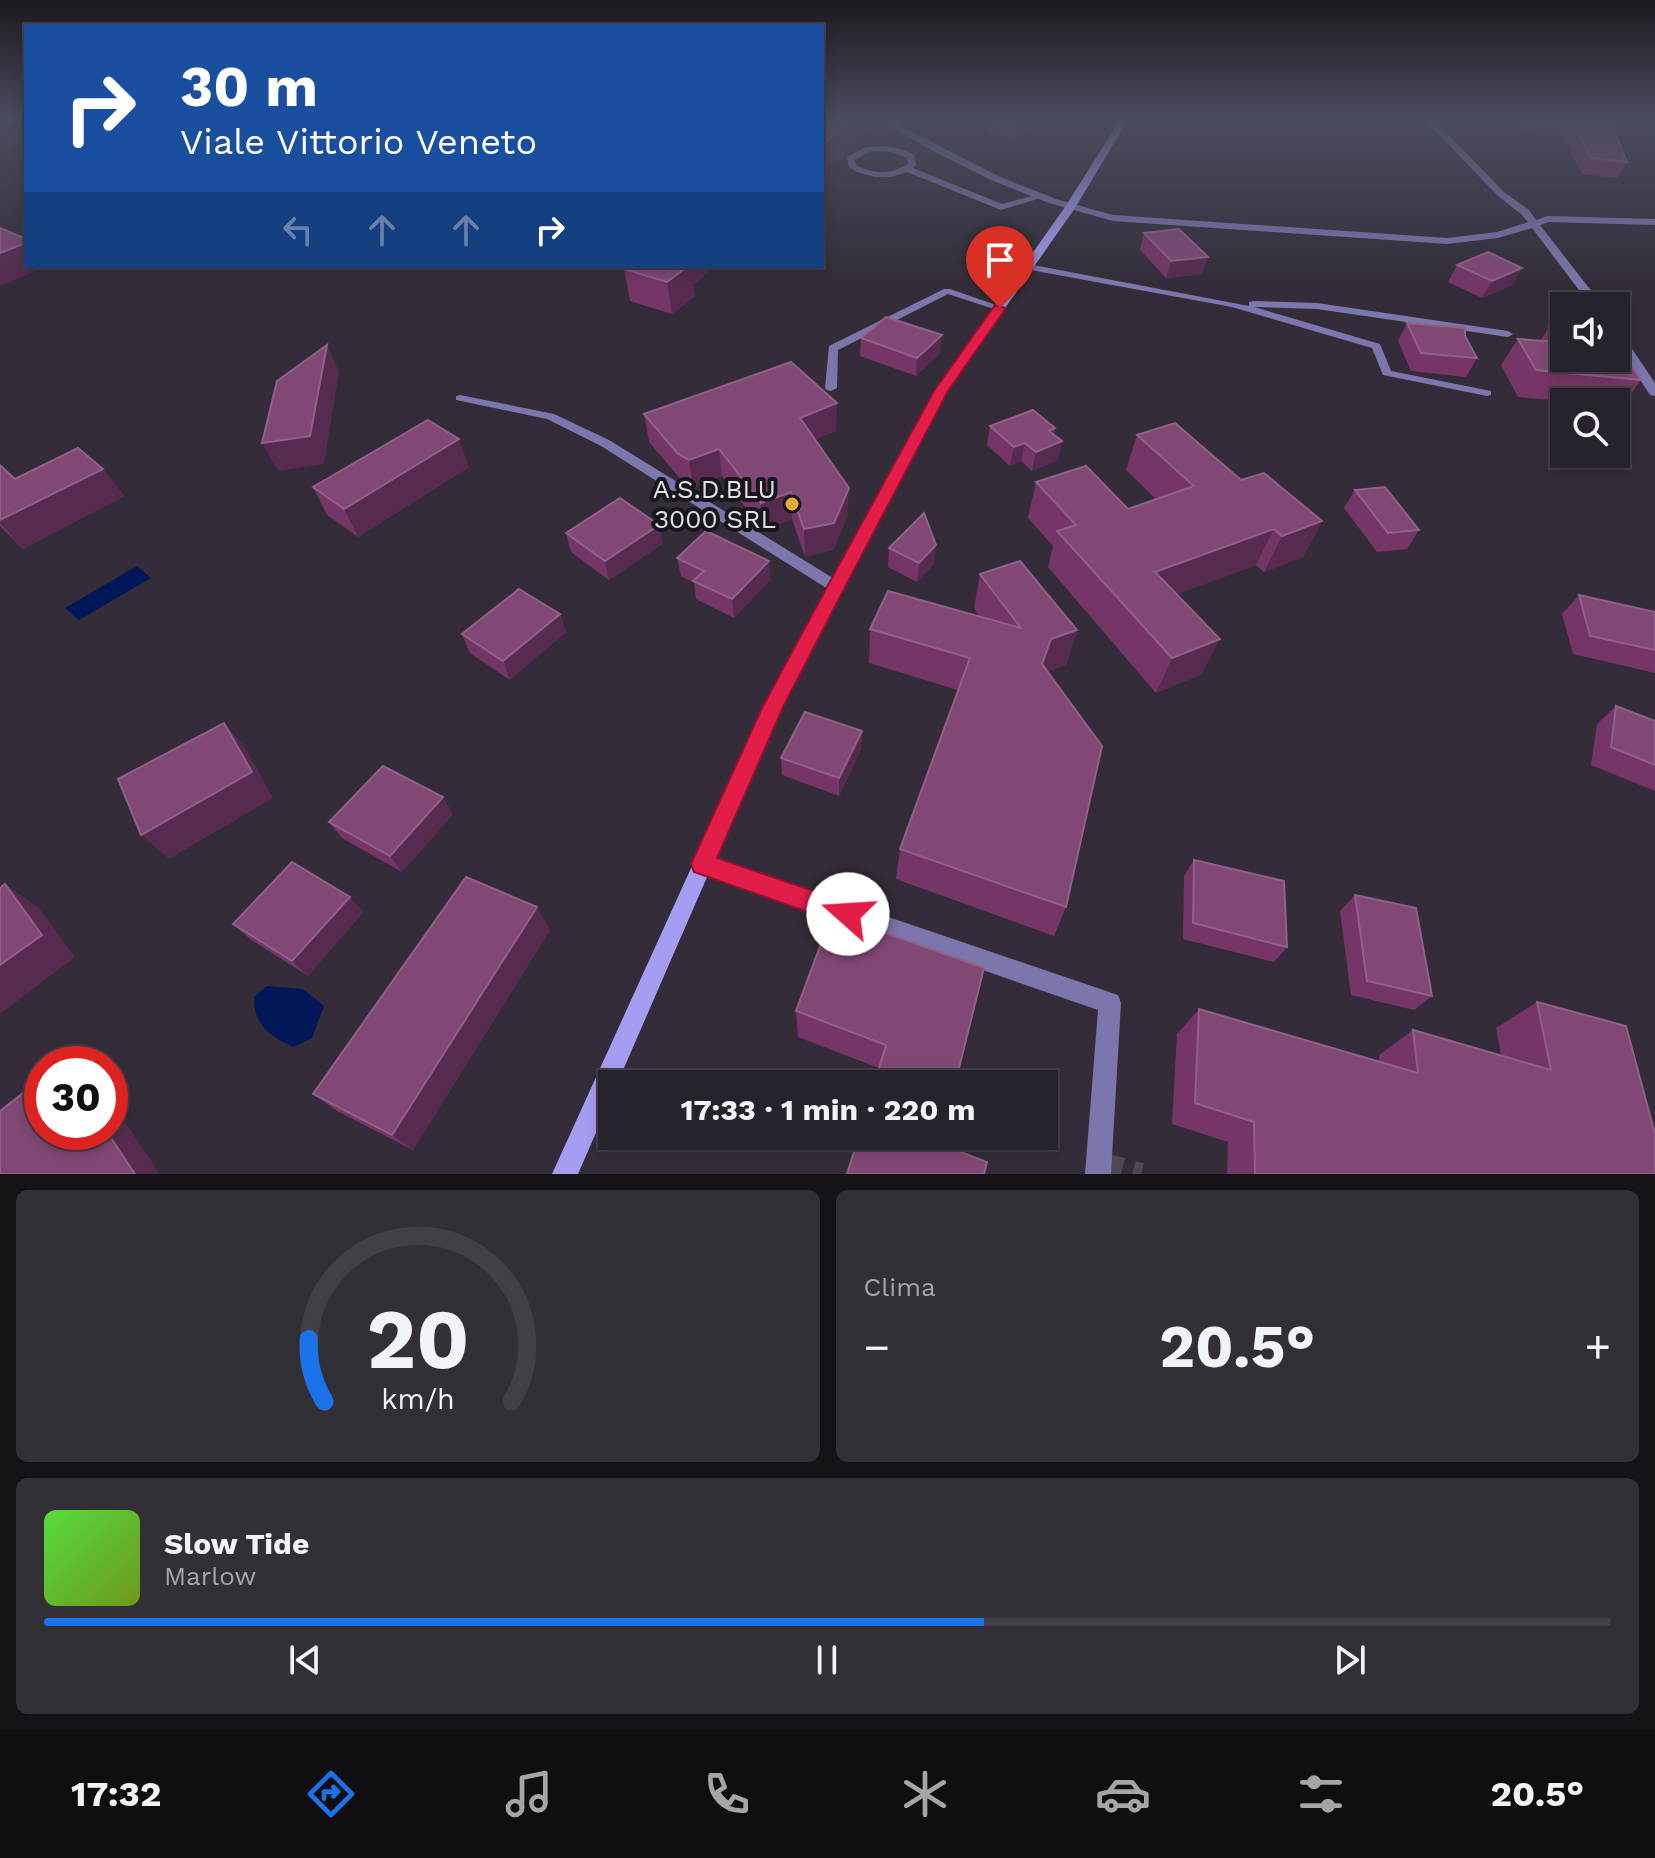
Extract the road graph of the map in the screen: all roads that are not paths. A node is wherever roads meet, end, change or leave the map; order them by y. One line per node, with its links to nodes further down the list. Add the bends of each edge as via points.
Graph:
1 (922, 175): 5 (lane, via 1001,207)
2 (988, 175): 5 (street)
3 (1091, 175): 6 (main road)
4 (1484, 175): 8 (street)
5 (1040, 197): 6 (street)
6 (1068, 212): 8 (street, via 1447,241 1498,235); 9 (main road)
7 (1655, 222): 8 (street, via 1566,218)
8 (1533, 223): 10 (street)
9 (1028, 267): 11 (lane); 12 (main road)
10 (1586, 292)
11 (1233, 304): 13 (lane, via 1317,306); 17 (lane, via 1376,346 1387,373)
12 (1000, 308): 15 (lane, via 947,291 833,348); 19 (main road, via 941,391)
13 (1508, 334)
14 (1630, 355): 16 (street)
15 (831, 388)
16 (1655, 392)
17 (1487, 393)
18 (460, 398): 19 (lane, via 550,416 605,443)
19 (836, 587): 20 (main road, via 773,706)
20 (703, 864): 21 (main road); 22 (street, via 1110,1003)
21 (565, 1174)
22 (1098, 1174)

